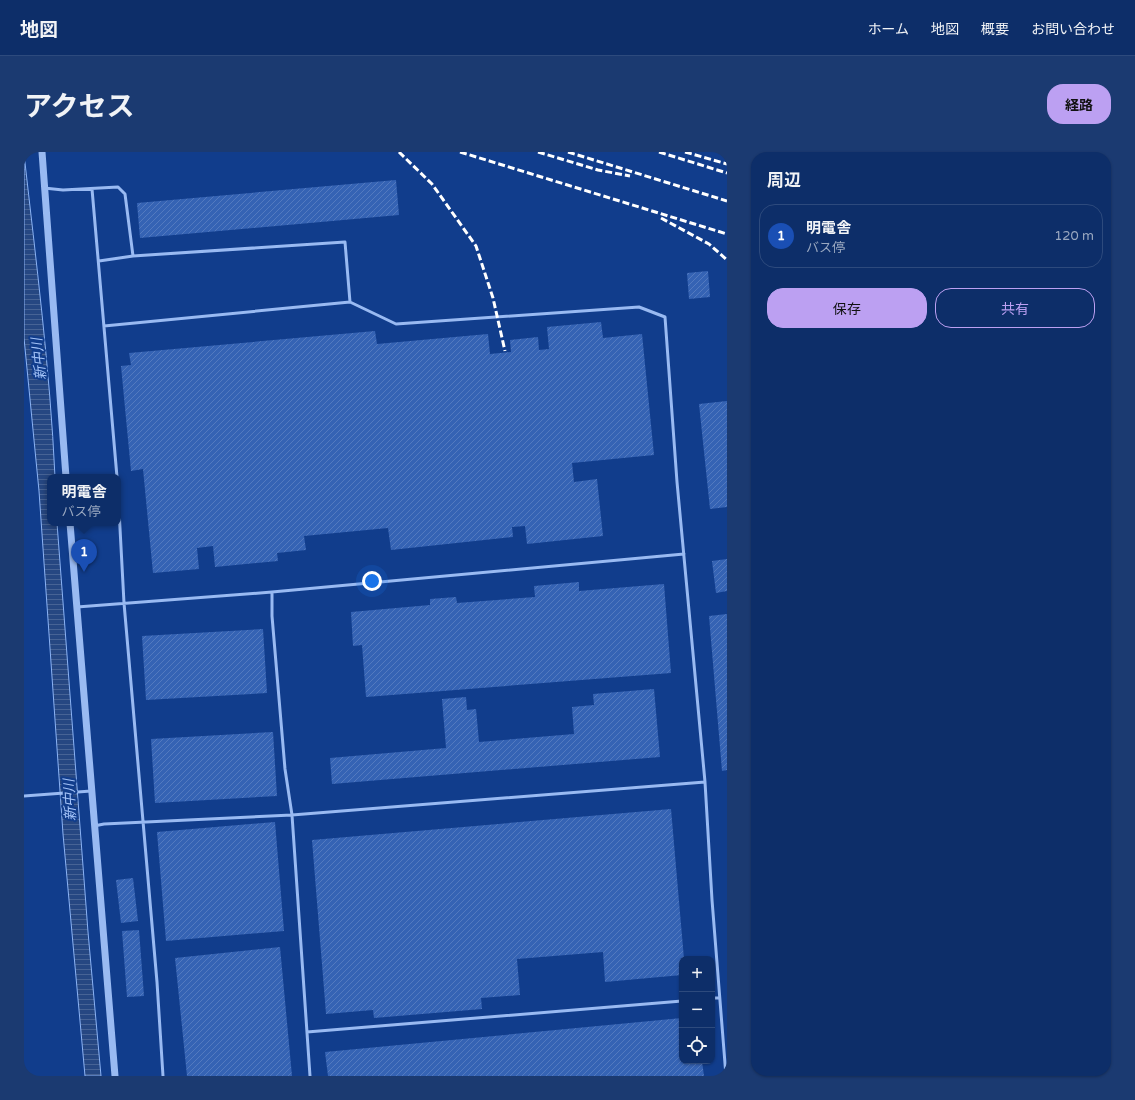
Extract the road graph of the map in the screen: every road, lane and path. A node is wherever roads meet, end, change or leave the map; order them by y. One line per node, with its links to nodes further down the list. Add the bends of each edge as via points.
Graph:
1 (42, 152): 2 (street)
2 (44, 188): 3 (lane); 8 (street)
3 (92, 189): 4 (lane, via 118,187 125,194); 5 (lane)
4 (132, 256): 5 (lane); 6 (lane, via 345,242)
5 (99, 261): 7 (lane)
6 (350, 302): 7 (lane); 12 (lane, via 396,324 639,307 665,317)
7 (104, 326): 9 (lane)
8 (66, 474)
9 (117, 474)
10 (70, 526): 15 (street)
11 (120, 526): 14 (lane)
12 (684, 554): 13 (lane); 16 (lane)
13 (272, 592): 14 (lane); 19 (lane, via 285,769)
14 (124, 603): 15 (lane); 20 (lane)
15 (77, 607): 17 (street)
16 (705, 782): 19 (lane); 23 (lane)
17 (91, 791): 18 (lane); 21 (street)
18 (24, 796)
19 (292, 815): 20 (lane); 25 (lane)
20 (143, 822): 21 (lane); 27 (lane)
21 (94, 826): 26 (street)
22 (715, 998): 23 (lane)
23 (720, 998): 29 (lane)
24 (679, 1001): 25 (lane)
25 (307, 1032): 28 (lane)
26 (115, 1076)
27 (163, 1076)
28 (310, 1076)
29 (726, 1076)

